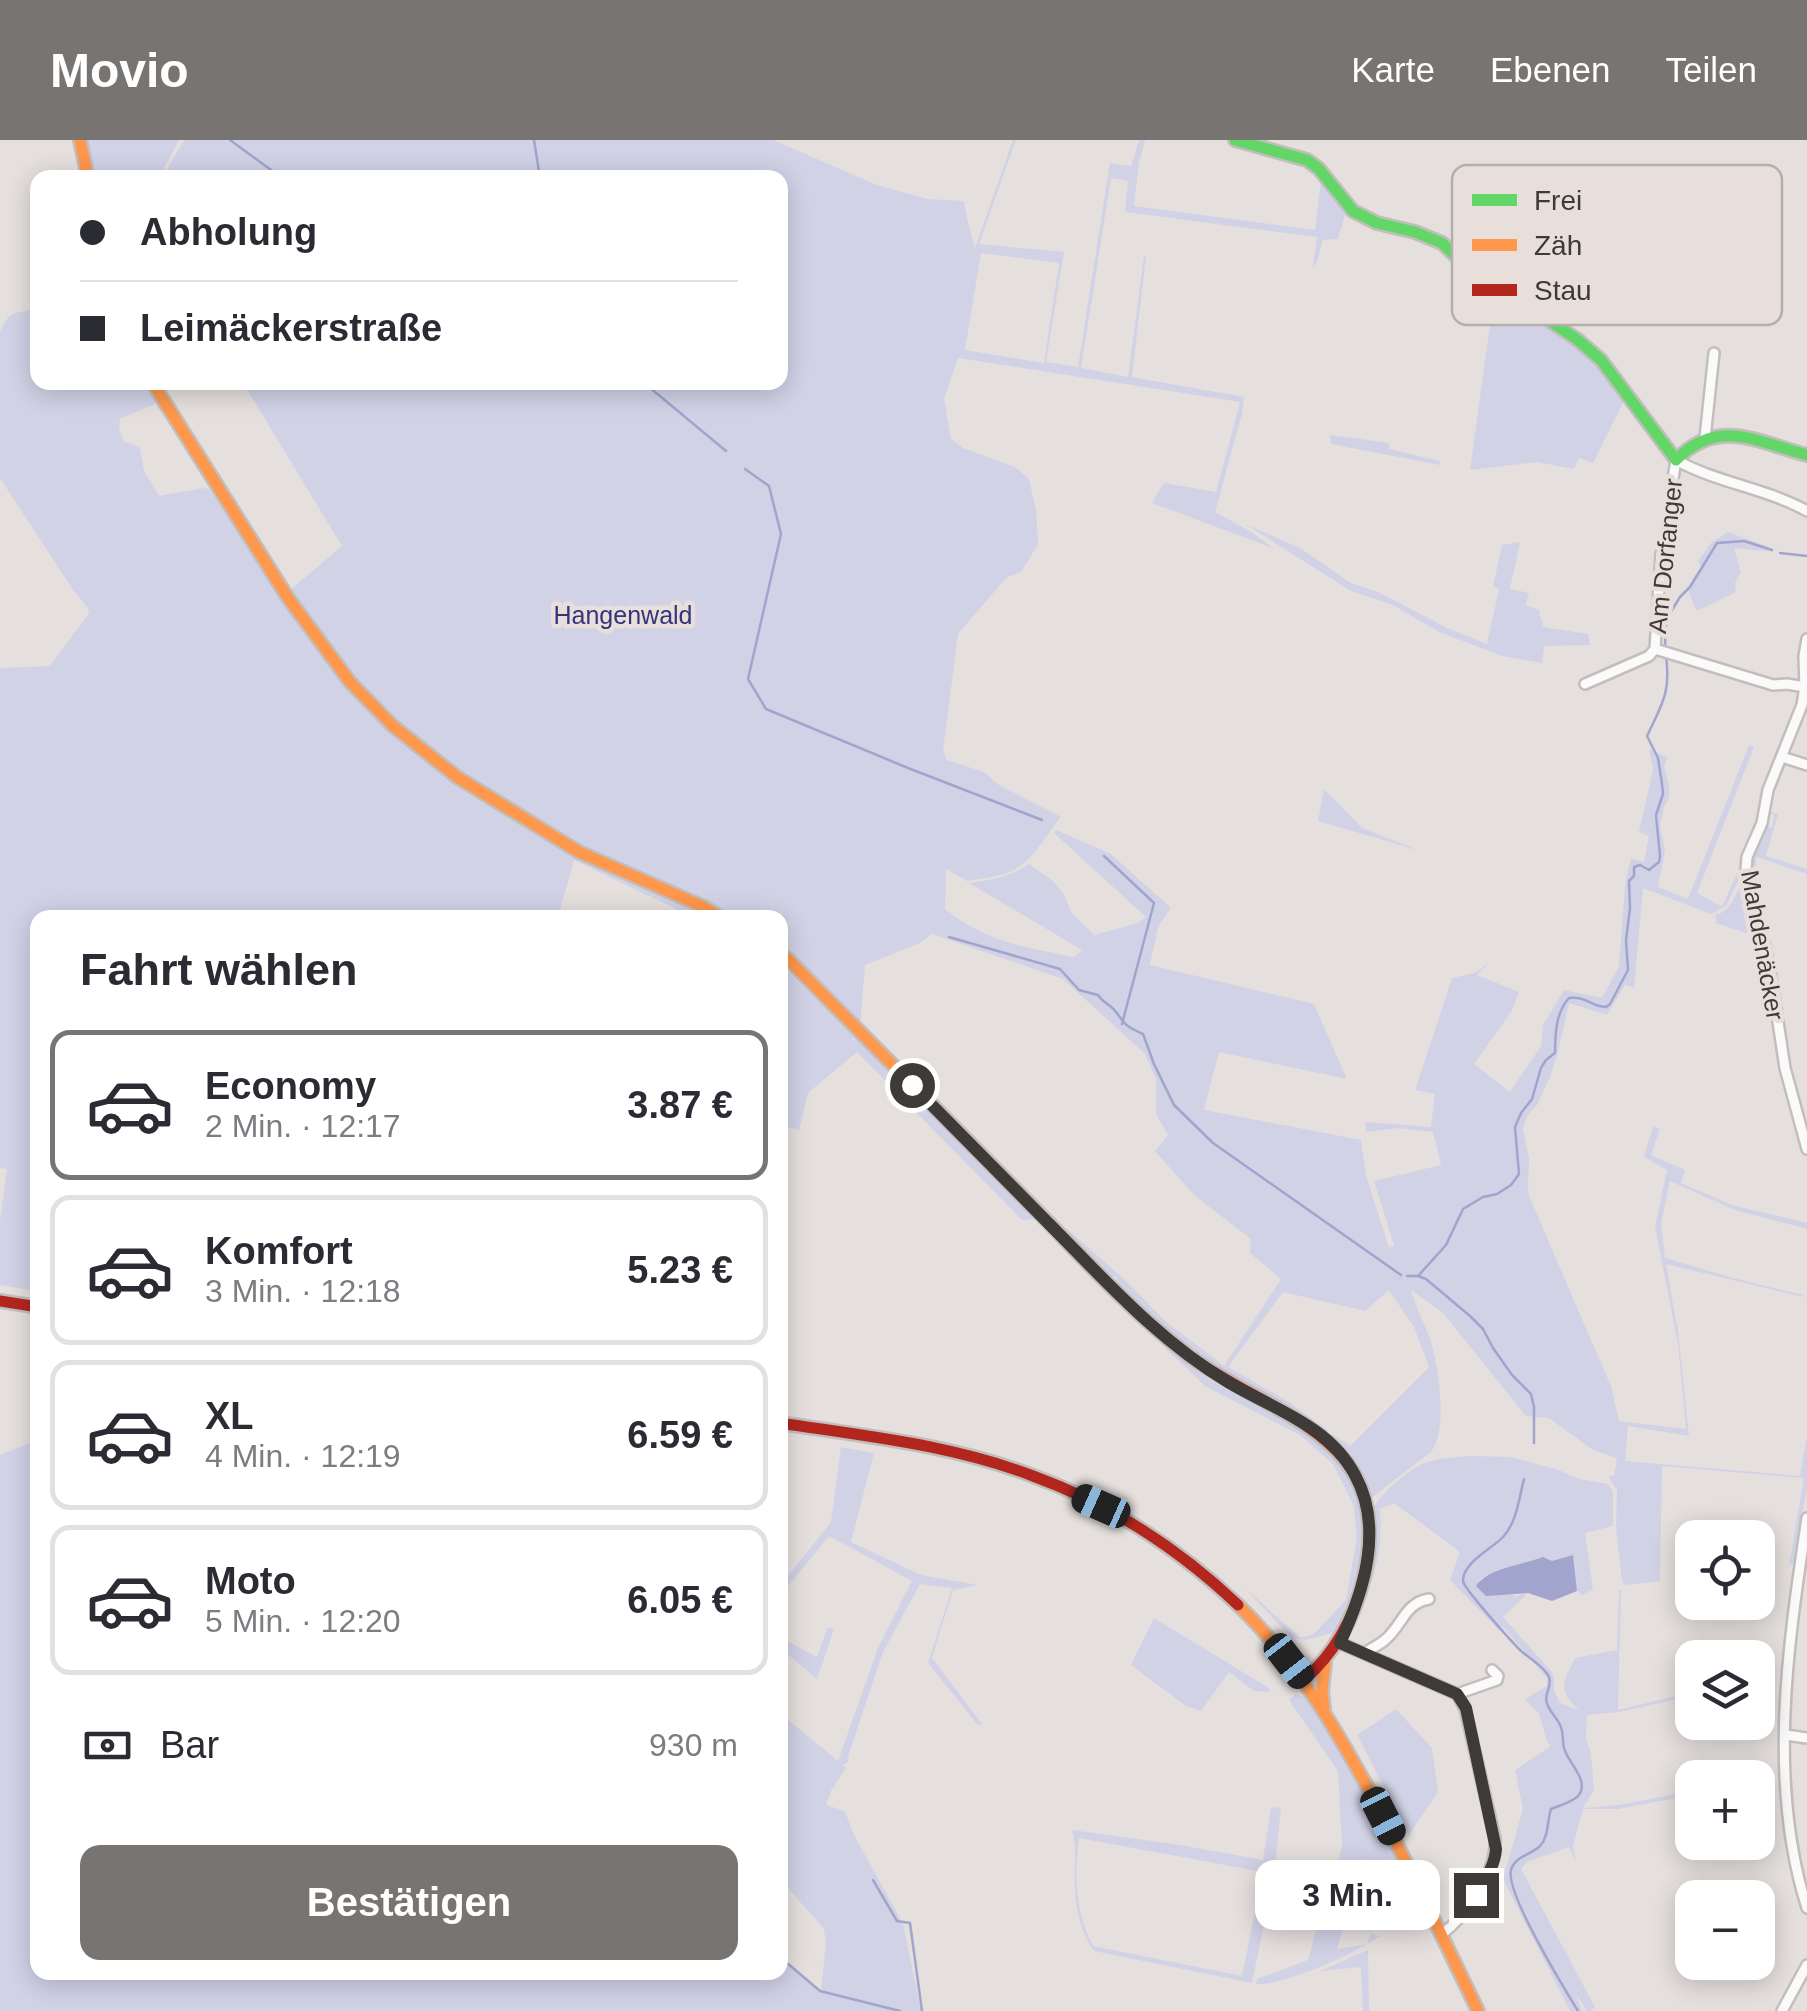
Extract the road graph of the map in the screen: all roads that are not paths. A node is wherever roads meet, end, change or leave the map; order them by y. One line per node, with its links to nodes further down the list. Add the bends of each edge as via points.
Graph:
1 (80, 140): 3 (street)
2 (1236, 140): 4 (street, via 1307,160 1353,211)
3 (86, 170)
4 (1452, 252)
5 (1556, 325): 10 (street, via 1601,360)
6 (1714, 353): 8 (street)
7 (157, 390): 18 (street, via 312,633 393,726 457,777 578,852)
8 (1705, 438): 9 (street, via 1751,437); 10 (street)
9 (1807, 455)
10 (1676, 460): 11 (street, Am Dorfanger); 13 (street, Am Dorfanger, via 1670,530 1660,554)
11 (1807, 510)
12 (1807, 639): 15 (street)
13 (1662, 652): 14 (street); 15 (street, Am Dorfanger, via 1772,685)
14 (1585, 684)
15 (1805, 687): 16 (street, Mahdenäcker)
16 (1782, 757): 17 (street); 20 (street, Mahdenäcker, via 1747,857 1746,879)
17 (1807, 764)
18 (708, 910)
19 (788, 959): 27 (street, via 1136,1312 1189,1357 1294,1416 1338,1450 1358,1479 1370,1533 1363,1580)
20 (1807, 1150)
21 (0, 1301): 22 (street)
22 (30, 1306)
23 (788, 1424): 31 (street, via 958,1452 1101,1506 1178,1552 1242,1609)
24 (1807, 1518): 26 (street)
25 (1429, 1599): 28 (street, via 1417,1601)
26 (1801, 1605): 34 (street, via 1788,1658)
27 (1340, 1643): 28 (street); 29 (street)
28 (1365, 1654): 32 (street)
29 (1325, 1663): 31 (street); 33 (street)
30 (1492, 1670): 32 (street, via 1497,1680)
31 (1304, 1680): 33 (street)
32 (1457, 1694): 37 (street, via 1466,1708 1495,1858 1476,1895)
33 (1324, 1709): 37 (street)
34 (1786, 1734): 35 (street); 36 (street, via 1786,1806)
35 (1807, 1738)
36 (1807, 1908)
37 (1442, 1934): 39 (street)
38 (1807, 1965): 40 (street)
39 (1478, 2011)
40 (1782, 2011)

